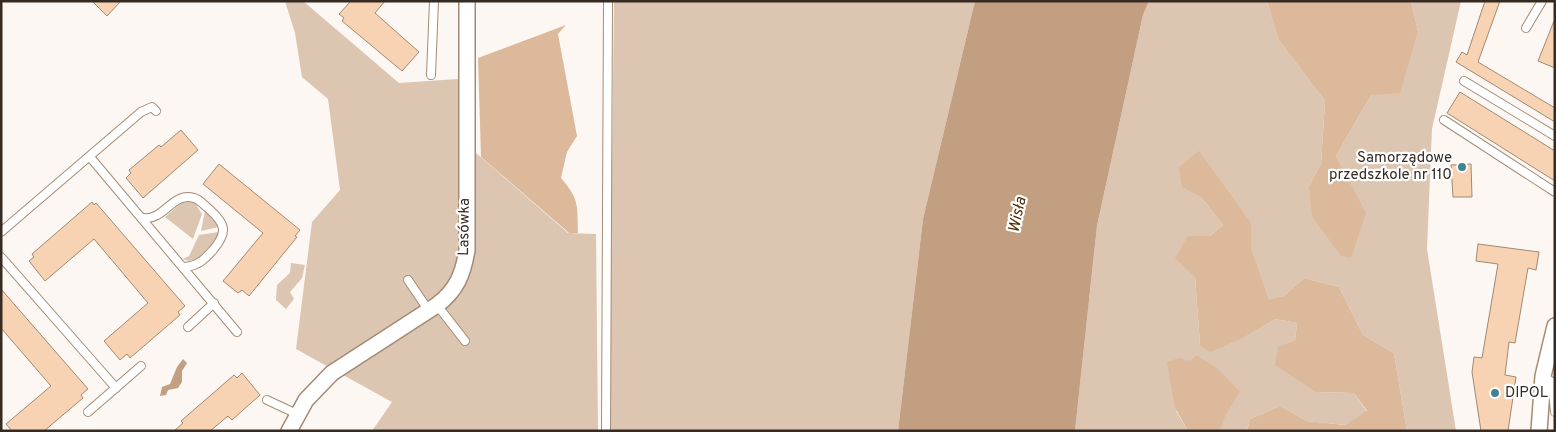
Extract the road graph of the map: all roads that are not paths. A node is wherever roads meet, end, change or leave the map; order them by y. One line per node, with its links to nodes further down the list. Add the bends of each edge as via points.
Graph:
1 (434, 1): 6 (lane)
2 (467, 1): 19 (street, Lasówka, via 466,250 460,280)
3 (608, 1): 32 (lane)
4 (1542, 1): 5 (lane)
5 (1526, 28)
6 (431, 75)
7 (1464, 81): 10 (lane)
8 (156, 111): 11 (lane, via 148,108)
9 (1444, 120): 12 (lane)
10 (1555, 136)
11 (90, 157): 13 (lane); 14 (lane)
12 (1555, 192)
13 (143, 218): 16 (lane); 16 (lane, via 155,218 186,197 196,198 218,217 223,229 222,240 200,264)
14 (1, 232)
15 (1, 257): 26 (lane)
16 (184, 267): 18 (lane)
17 (408, 280): 19 (lane)
18 (214, 303): 21 (lane); 22 (lane)
19 (433, 308): 23 (lane); 30 (street, Lasówka, via 332,373 319,384)
20 (1555, 326): 25 (street)
21 (188, 327)
22 (237, 332)
23 (465, 342)
24 (141, 366): 26 (lane)
25 (1543, 376): 29 (lane, via 1552,382); 33 (street)
26 (116, 388): 28 (lane)
27 (267, 400): 30 (lane)
28 (88, 412)
29 (1555, 412)
30 (296, 414): 31 (street, Lasówka)
31 (289, 431)
32 (606, 431)
33 (1539, 431)

